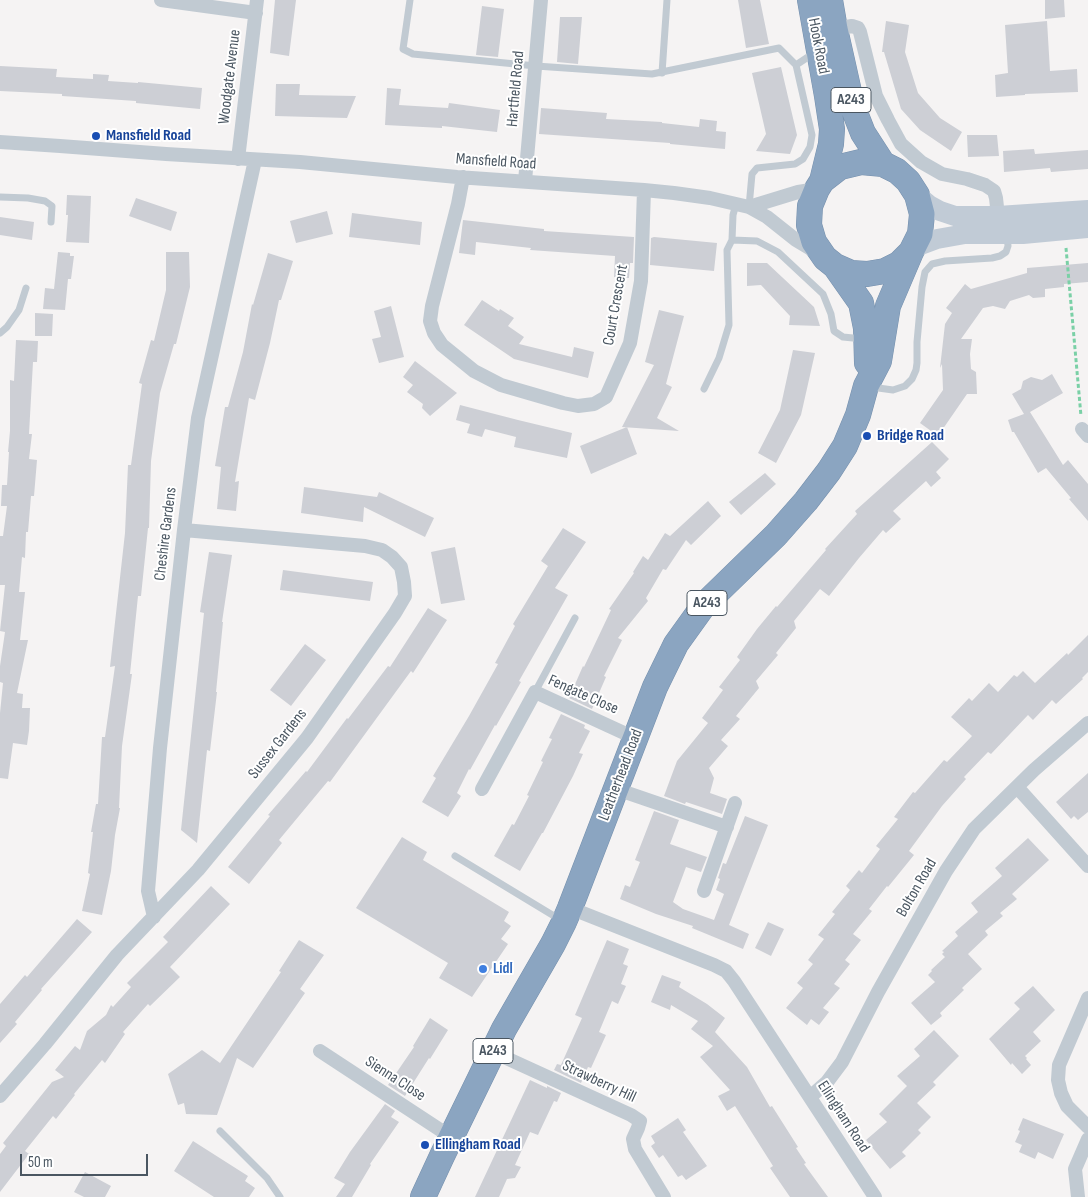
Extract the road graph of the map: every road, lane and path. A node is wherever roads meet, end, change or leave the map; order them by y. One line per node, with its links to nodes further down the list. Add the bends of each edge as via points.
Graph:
1 (410, 0): 11 (lane, via 403,48 413,54)
2 (541, 0): 11 (street, Hartfield Road)
3 (667, 0): 12 (lane)
4 (810, 0): 9 (highway, Hook Road / A243)
5 (830, 0): 8 (highway, Hook Road / A243)
6 (169, 1): 7 (street)
7 (256, 6): 14 (street, Woodgate Avenue)
8 (835, 29): 16 (highway, Hook Road / A243, via 852,105 863,133); 25 (street, via 858,28 876,96 901,144 921,162 942,174 967,179 994,191)
9 (819, 50): 10 (lane); 19 (highway, Hook Road / A243, via 832,129)
10 (796, 65): 12 (lane, via 779,48); 23 (lane, via 812,135 810,148 796,164 757,168)
11 (536, 66): 12 (lane); 18 (street, Hartfield Road)
12 (662, 73)
13 (0, 142): 14 (street, Mansfield Road)
14 (238, 158): 15 (street, Mansfield Road)
15 (255, 160): 17 (street, Mansfield Road); 39 (street, Cheshire Gardens, via 198,418)
16 (884, 164): 19 (highway, via 861,162 840,167); 21 (highway, A243, via 908,181)
17 (463, 177): 18 (street, Mansfield Road); 20 (street, Court Crescent, via 432,306 430,320 434,333 442,345 474,371 501,385 578,406 606,398 630,343 641,281)
18 (525, 181): 20 (street, Mansfield Road)
19 (819, 185): 23 (street, Mansfield Road); 32 (highway, A243, via 810,206 809,225 814,242)
20 (644, 190): 23 (street, Mansfield Road)
21 (917, 195): 25 (street, via 929,205 955,216); 31 (highway, A243, via 922,214 920,234)
22 (0, 197): 26 (lane, via 45,201 52,206)
23 (742, 205): 30 (lane, via 733,215); 32 (street, Mansfield Road, via 767,217)
24 (1088, 210): 25 (street)
25 (998, 216)
26 (51, 222)
27 (1088, 228): 28 (street)
28 (1065, 230): 29 (street); 38 (path)
29 (1007, 235): 31 (street, via 965,234 937,238); 36 (lane, via 1008,246 1000,256 932,264 925,272 922,288 917,363 912,379 905,386 893,390)
30 (732, 240): 35 (lane, via 757,241 778,252 823,294 834,331 843,337); 37 (lane, via 727,250 729,325 719,358)
31 (912, 250): 32 (highway, via 899,264 885,271 867,274 851,273); 36 (highway, A243, via 888,306 879,361)
32 (830, 262): 35 (highway, A243, via 861,303)
33 (26, 288): 34 (lane, via 19,310)
34 (0, 333)
35 (867, 340): 36 (highway, A243)
36 (866, 386): 43 (highway, Leatherhead Road / A243, via 845,446 829,471 776,535 704,605 676,644)
37 (704, 389)
38 (1085, 433)
39 (184, 530): 53 (street, Cheshire Gardens, via 148,891); 53 (street, Sussex Gardens, via 382,550 401,567 405,596 307,738 198,870)
40 (575, 618): 41 (lane)
41 (535, 692): 43 (street, Fengate Close); 45 (street, Fengate Close)
42 (1088, 723): 44 (street, Bolton Road)
43 (635, 738): 46 (highway, Leatherhead Road / A243)
44 (1017, 787): 50 (street); 58 (street, Bolton Road, via 974,829 931,897 842,1062)
45 (482, 789)
46 (616, 789): 48 (street); 52 (highway, Leatherhead Road / A243)
47 (735, 803): 48 (street)
48 (727, 827): 51 (street)
49 (455, 856): 52 (lane, via 549,914)
50 (1088, 866)
51 (704, 891)
52 (567, 915): 56 (highway, Leatherhead Road / A243); 58 (street, Ellingham Road, via 726,971)
53 (154, 917): 57 (street, Sussex Gardens, via 118,955)
54 (1088, 998): 59 (street, via 1059,1065 1058,1080 1067,1106)
55 (320, 1051): 61 (street, Sienna Close)
56 (493, 1052): 61 (highway, Leatherhead Road / A243); 65 (street, Strawberry Hill, via 640,1120 633,1139 634,1149)
57 (0, 1096)
58 (810, 1097): 66 (street, Ellingham Road)
59 (1088, 1127)
60 (220, 1131): 63 (lane, via 267,1178)
61 (451, 1137): 64 (highway, Leatherhead Road / A243)
62 (1088, 1139): 67 (street, via 1075,1169)
63 (280, 1197)
64 (424, 1197)
65 (664, 1197)
66 (875, 1197)
67 (1078, 1197)

